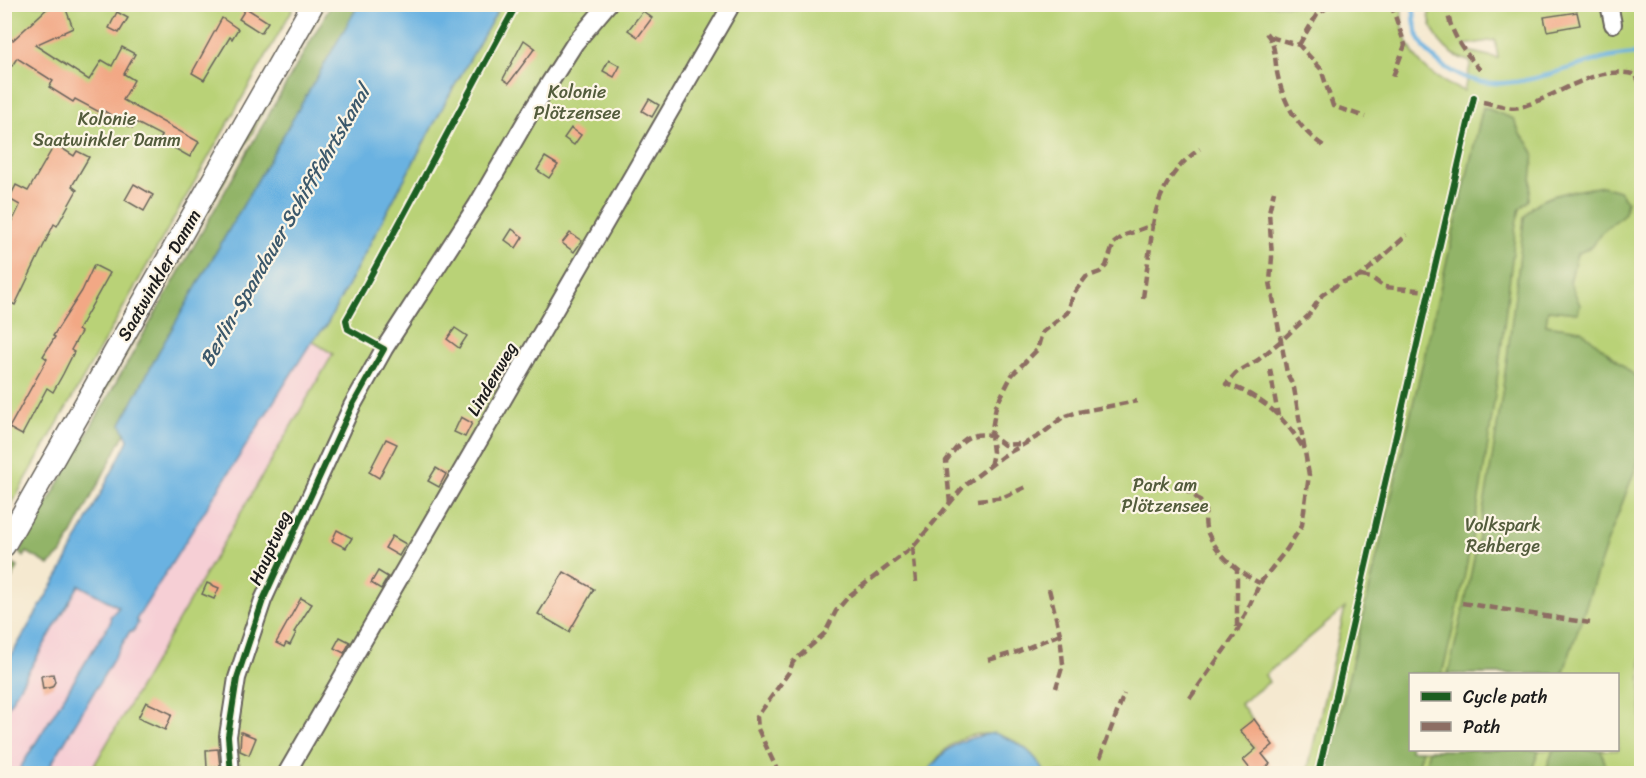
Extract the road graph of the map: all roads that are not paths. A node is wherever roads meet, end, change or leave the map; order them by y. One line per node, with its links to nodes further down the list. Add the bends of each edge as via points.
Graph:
1 (313, 4): 6 (main road, Saatwinkler Damm)
2 (608, 4): 7 (lane, Hauptweg, via 575,44 537,102 352,406 263,600 237,678 228,736)
3 (732, 4): 8 (lane, Lindenweg)
4 (1609, 4): 5 (lane)
5 (1613, 24)
6 (4, 546)
7 (231, 774)
8 (286, 774)

